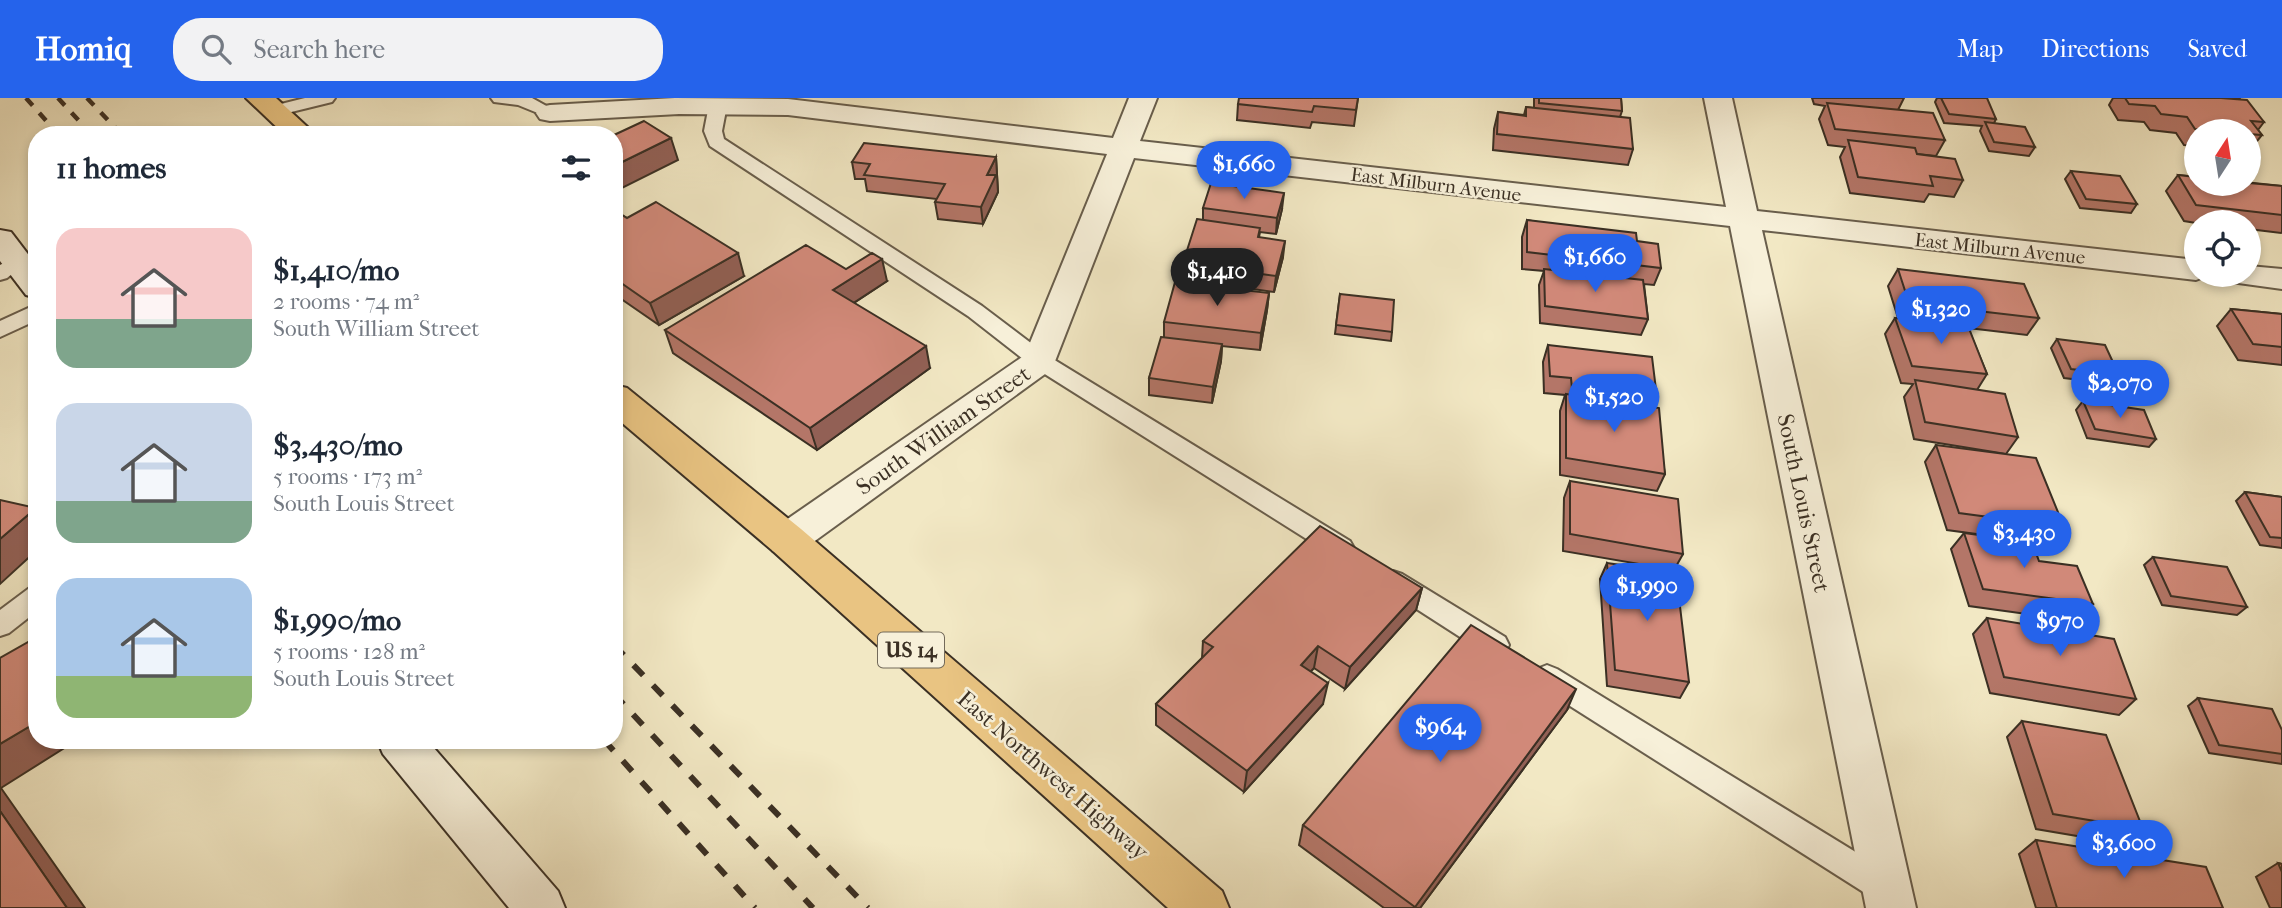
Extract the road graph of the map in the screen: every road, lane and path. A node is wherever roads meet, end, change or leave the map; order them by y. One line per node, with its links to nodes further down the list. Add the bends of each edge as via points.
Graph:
1 (326, 98): 5 (lane)
2 (499, 98): 6 (lane)
3 (1143, 98): 10 (street, South William Street)
4 (1718, 98): 11 (street, South Louis Street)
5 (267, 104): 8 (main road)
6 (557, 105): 7 (street, East Milburn Avenue); 9 (street)
7 (718, 105): 10 (street, East Milburn Avenue, via 788,107); 19 (lane, via 713,131 716,142 975,311)
8 (292, 126)
9 (537, 126)
10 (1124, 148): 11 (street, East Milburn Avenue); 19 (street, South William Street)
11 (1743, 219): 13 (street, East Milburn Avenue); 25 (street, South Louis Street)
12 (6, 258): 15 (street)
13 (2184, 269)
14 (2261, 277): 16 (street)
15 (28, 279)
16 (2282, 279)
17 (28, 316): 18 (lane)
18 (0, 330)
19 (1040, 361): 21 (street, South William Street); 25 (lane, via 1517,659)
20 (623, 404): 21 (main road, East Northwest Highway / US 14)
21 (787, 540): 27 (main road, East Northwest Highway / US 14)
22 (28, 603): 23 (lane)
23 (0, 625)
24 (407, 749): 26 (street)
25 (1889, 899)
26 (540, 908)
27 (1204, 908)

